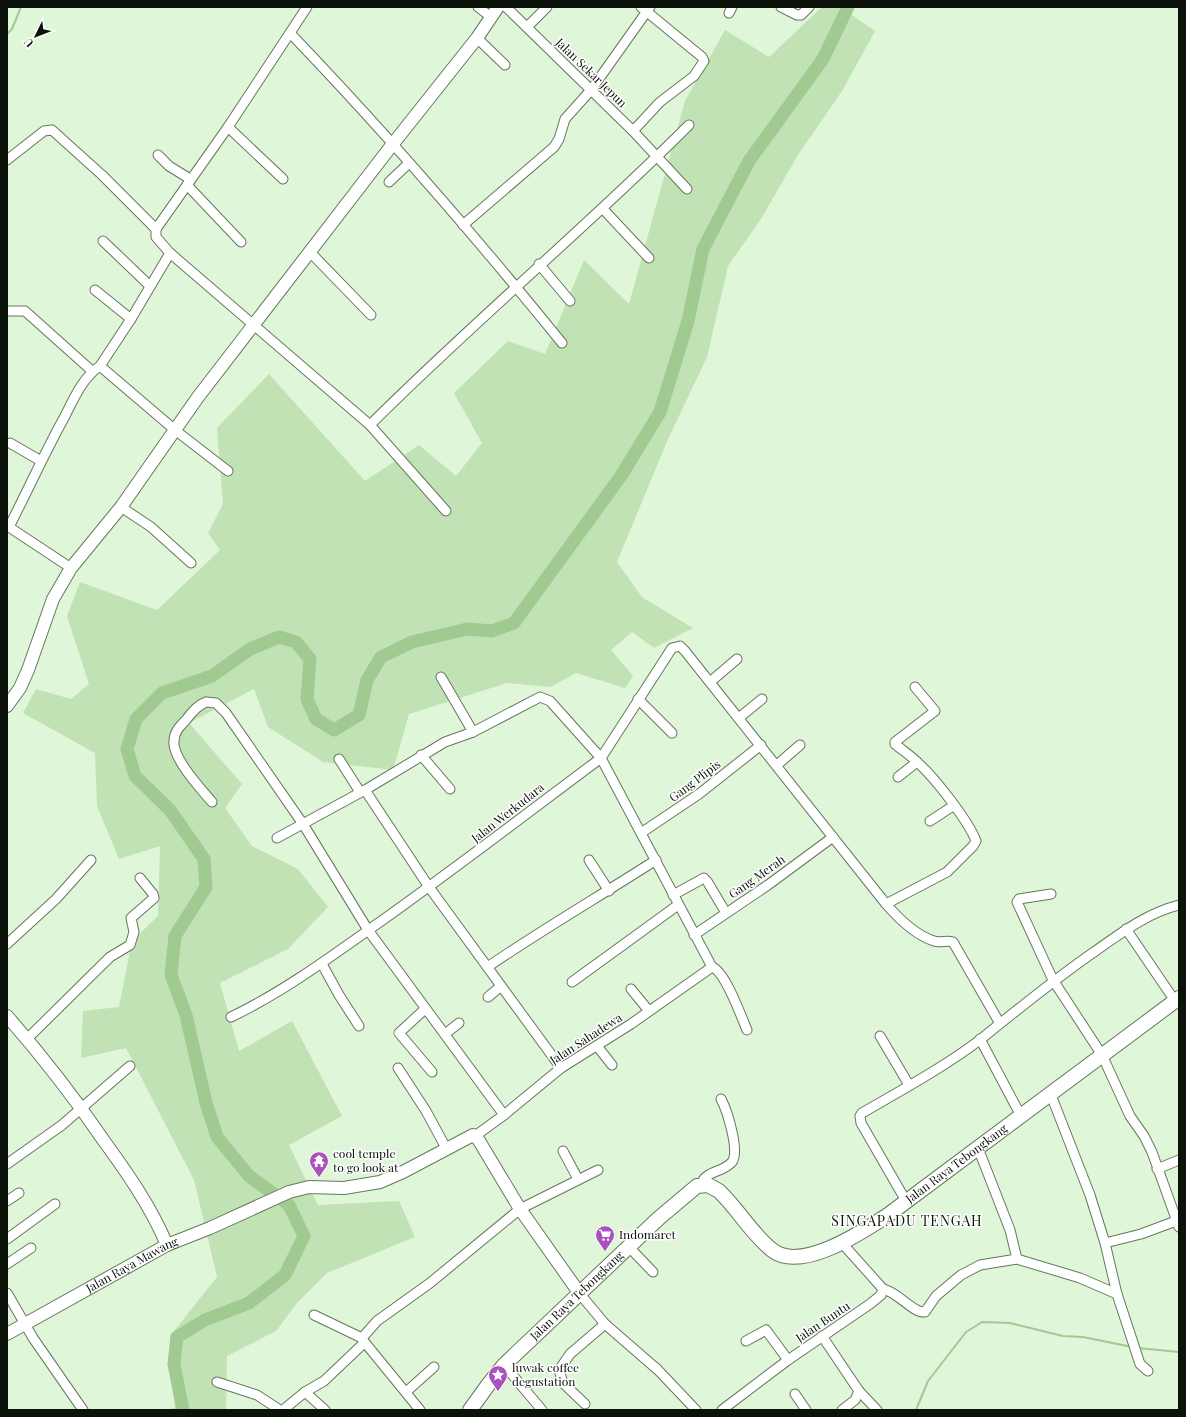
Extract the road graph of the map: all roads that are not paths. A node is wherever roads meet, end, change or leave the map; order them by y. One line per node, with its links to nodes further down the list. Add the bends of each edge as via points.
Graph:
1 (307, 7): 11 (street)
2 (478, 7): 9 (street)
3 (498, 7): 9 (main road)
4 (506, 7): 10 (street, Jalan Sekar Jepun)
5 (547, 7): 10 (street)
6 (781, 7): 7 (street, via 797,15 801,15)
7 (809, 7)
8 (646, 9): 14 (street); 17 (street, via 704,61 694,76 660,102)
9 (491, 17): 12 (main road)
10 (527, 27): 14 (street, Jalan Sekar Jepun)
11 (290, 33): 16 (street); 18 (street)
12 (477, 38): 13 (street); 18 (main road)
13 (505, 65)
14 (591, 90): 17 (street, Jalan Sekar Jepun); 28 (street, via 565,119 554,147)
15 (689, 125): 20 (street)
16 (228, 127): 23 (street); 24 (street)
17 (633, 131): 20 (street, Jalan Sekar Jepun)
18 (392, 145): 22 (street); 32 (main road)
19 (158, 155): 24 (street)
20 (656, 158): 26 (street, Jalan Sekar Jepun); 27 (street)
21 (7, 160): 29 (street, via 50,129 102,175)
22 (409, 163): 25 (street); 28 (street)
23 (283, 179)
24 (188, 182): 29 (street); 31 (street)
25 (389, 182)
26 (687, 189)
27 (603, 209): 34 (street); 35 (street)
28 (464, 225): 37 (street)
29 (156, 229): 33 (street, via 156,237)
30 (103, 241): 36 (street)
31 (242, 242)
32 (309, 252): 41 (street); 43 (main road)
33 (170, 253): 36 (street); 43 (street)
34 (649, 258)
35 (540, 264): 37 (street); 39 (street)
36 (150, 286): 42 (street)
37 (516, 286): 44 (street); 46 (street)
38 (95, 290): 42 (street)
39 (570, 301)
40 (7, 311): 45 (street, via 25,311)
41 (371, 315)
42 (130, 319): 45 (street)
43 (254, 324): 46 (street); 47 (main road)
44 (562, 343)
45 (96, 368): 47 (street); 49 (street, via 79,389)
46 (370, 425): 52 (street)
47 (175, 430): 50 (street); 51 (main road)
48 (10, 443): 49 (street)
49 (41, 461): 53 (street)
50 (228, 471)
51 (120, 507): 54 (street, via 151,527); 55 (main road)
52 (446, 511)
53 (8, 528): 55 (street)
54 (191, 563)
55 (71, 568): 62 (main road, via 53,599 20,688)
56 (737, 659): 58 (street)
57 (441, 677): 64 (street)
58 (710, 682): 60 (street, via 685,651 677,646 672,648); 63 (street)
59 (915, 687): 71 (street, via 935,711 895,744)
60 (638, 699): 65 (street); 69 (street)
61 (762, 699): 63 (street)
62 (7, 706)
63 (740, 718): 66 (street)
64 (473, 732): 68 (street, via 445,742); 69 (street, via 540,697 550,701)
65 (672, 733)
66 (761, 745): 72 (street); 80 (street, Gang Plipis, via 699,794)
67 (800, 745): 72 (street)
68 (421, 755): 74 (street); 75 (street)
69 (601, 758): 80 (street); 87 (street, Jalan Werkudara)
70 (339, 759): 75 (street)
71 (917, 762): 73 (street); 77 (street)
72 (777, 765): 81 (street)
73 (898, 777)
74 (450, 789)
75 (362, 791): 79 (street); 87 (street)
76 (212, 802): 79 (street, via 186,768 174,745 178,729 191,713 206,702 216,703 226,713)
77 (953, 806): 78 (street); 91 (street, via 975,839 973,846 947,872)
78 (930, 822)
79 (303, 824): 82 (street); 96 (street)
80 (641, 833): 85 (street)
81 (833, 837): 91 (street); 94 (street, Gang Merah)
82 (277, 838)
83 (91, 860): 98 (street, via 56,899)
84 (589, 860): 88 (street)
85 (656, 860): 88 (street); 90 (street)
86 (140, 878): 118 (street, via 154,898 132,918 134,932 130,945 110,957)
87 (430, 887): 96 (street, Jalan Werkudara); 100 (street)
88 (609, 891): 100 (street, via 546,928)
89 (1051, 894): 102 (street, via 1017,901)
90 (673, 895): 92 (street); 94 (street, via 705,879)
91 (886, 904): 112 (street, via 910,927 925,937 937,942 953,942)
92 (678, 905): 97 (street); 103 (street)
93 (1179, 905): 95 (street, via 1162,909)
94 (726, 913): 97 (street, Gang Merah)
95 (1126, 929): 102 (street); 107 (street)
96 (368, 930): 99 (street, Jalan Werkudara); 108 (street)
97 (694, 935): 101 (street)
98 (7, 944)
99 (322, 964): 111 (street, Jalan Werkudara, via 258,1004); 114 (street)
100 (489, 966): 104 (street)
101 (712, 967): 109 (street, Jalan Sahadewa); 115 (street, via 718,970 725,982)
102 (1054, 980): 112 (street); 121 (street)
103 (572, 982)
104 (501, 986): 106 (street); 125 (street)
105 (631, 989): 109 (street)
106 (488, 996)
107 (1178, 1002): 121 (main road, Jalan Raya Tebongkang)
108 (426, 1009): 116 (street); 126 (street, via 399,1033)
109 (649, 1011): 120 (street, Jalan Sahadewa)
110 (7, 1016): 118 (main road)
111 (231, 1017)
112 (999, 1022): 119 (street)
113 (458, 1023): 116 (street)
114 (359, 1026)
115 (747, 1030)
116 (445, 1034): 131 (street)
117 (880, 1036): 127 (street)
118 (27, 1039): 130 (main road)
119 (980, 1039): 127 (street); 132 (street)
120 (598, 1046): 122 (street); 125 (street, Jalan Sahadewa)
121 (1102, 1055): 128 (main road, Jalan Raya Tebongkang); 139 (street, via 1130,1116 1152,1152)
122 (612, 1065)
123 (130, 1066): 130 (street)
124 (398, 1068): 134 (street)
125 (561, 1068): 131 (street, Jalan Sahadewa)
126 (432, 1072)
127 (909, 1086): 145 (street, via 860,1116 870,1139)
128 (1051, 1094): 132 (main road, Jalan Raya Tebongkang); 151 (street, via 1090,1195)
129 (721, 1099): 142 (street, via 730,1120 734,1155 725,1167 705,1177)
130 (82, 1109): 138 (street); 152 (main road, via 132,1179 156,1218)
131 (504, 1115): 133 (street, Jalan Sahadewa)
132 (1021, 1116): 135 (main road, Jalan Raya Tebongkang)
133 (475, 1136): 134 (main road, Jalan Raya Mawang, via 470,1135); 147 (main road)
134 (446, 1148): 152 (main road, Jalan Raya Mawang, via 380,1182 344,1188 309,1187 289,1192)
135 (978, 1148): 145 (main road, Jalan Raya Tebongkang); 155 (street, via 1010,1230)
136 (563, 1151): 141 (street)
137 (1179, 1160): 139 (street)
138 (7, 1164)
139 (1157, 1169): 148 (street)
140 (598, 1170): 141 (street)
141 (578, 1179): 147 (street)
142 (701, 1185): 150 (main road, Jalan Raya Tebongkang, via 708,1185 719,1191 768,1246 783,1256 803,1257); 153 (main road, Jalan Raya Tebongkang, via 659,1218)
143 (19, 1193): 144 (street)
144 (7, 1201)
145 (906, 1201): 150 (main road, Jalan Raya Tebongkang, via 862,1233)
146 (55, 1204): 149 (street)
147 (520, 1209): 160 (main road); 167 (street, via 430,1283 377,1321)
148 (1178, 1224): 151 (street)
149 (7, 1239)
150 (841, 1242): 158 (street)
151 (1105, 1243): 161 (street)
152 (167, 1245): 163 (main road, Jalan Raya Mawang)
153 (629, 1247): 157 (street); 160 (main road, Jalan Raya Tebongkang)
154 (31, 1248): 156 (street)
155 (1017, 1258): 158 (street, via 980,1265 962,1275 936,1296 925,1312 918,1311 894,1292); 161 (street, via 1080,1278)
156 (7, 1264)
157 (654, 1272)
158 (883, 1290): 166 (street, Jalan Buntu, via 870,1304)
159 (7, 1293): 163 (street)
160 (580, 1294): 164 (street); 170 (main road, Jalan Raya Tebongkang)
161 (1117, 1294): 172 (street, via 1140,1364)
162 (314, 1315): 167 (street)
163 (25, 1324): 165 (main road, Jalan Raya Mawang); 180 (street)
164 (606, 1324): 178 (street, via 570,1354 559,1370 563,1383); 186 (street, via 658,1370)
165 (7, 1334)
166 (822, 1336): 169 (street, Jalan Buntu); 174 (street)
167 (363, 1340): 175 (street, via 324,1381); 176 (street)
168 (746, 1341): 169 (street, via 766,1330)
169 (788, 1360): 187 (street, Jalan Buntu)
170 (504, 1365): 184 (main road, Jalan Raya Tebongkang); 185 (street)
171 (434, 1367): 176 (street)
172 (1148, 1371)
173 (217, 1382): 181 (street, via 257,1395)
174 (859, 1391): 189 (street, via 855,1400); 190 (street)
175 (305, 1392): 181 (street); 182 (street)
176 (406, 1392): 179 (street)
177 (795, 1394): 188 (street)
178 (585, 1404)
179 (417, 1407): 183 (street)
180 (83, 1410)
181 (282, 1410)
182 (325, 1410)
183 (407, 1410)
184 (470, 1410)
185 (542, 1410)
186 (696, 1410)
187 (722, 1410)
188 (806, 1410)
189 (842, 1410)
190 (877, 1410)

